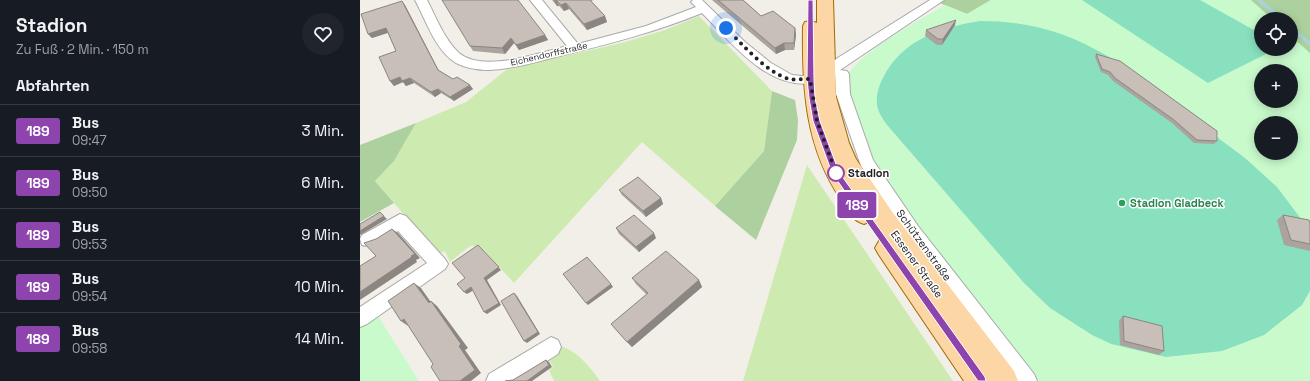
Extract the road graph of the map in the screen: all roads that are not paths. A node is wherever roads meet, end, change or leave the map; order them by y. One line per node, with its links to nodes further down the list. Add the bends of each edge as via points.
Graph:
1 (421, 0): 8 (street, Eichendorffstraße, via 451,53 460,60 472,64 503,64)
2 (536, 0): 8 (street)
3 (811, 0): 10 (main road, Essener Straße)
4 (825, 0): 9 (main road, Essener Straße)
5 (938, 0): 7 (street)
6 (700, 4): 8 (street, Eichendorffstraße, via 652,28); 10 (street, via 754,55 783,77 794,80)
7 (872, 43): 9 (street, via 840,51); 10 (street, via 861,56)
8 (575, 48)
9 (826, 48): 10 (main road, Essener Straße)
10 (830, 73): 15 (main road, Essener Straße, via 817,121 840,181); 16 (main road, Essener Straße, via 827,97 839,143 847,162 885,220); 17 (street, Schützenstraße, via 843,94 866,162 912,231)
11 (368, 240): 12 (street, via 400,221 439,264)
12 (360, 318)
13 (551, 347): 14 (street)
14 (496, 381)
15 (981, 381)
16 (1004, 381)
17 (1027, 381)

